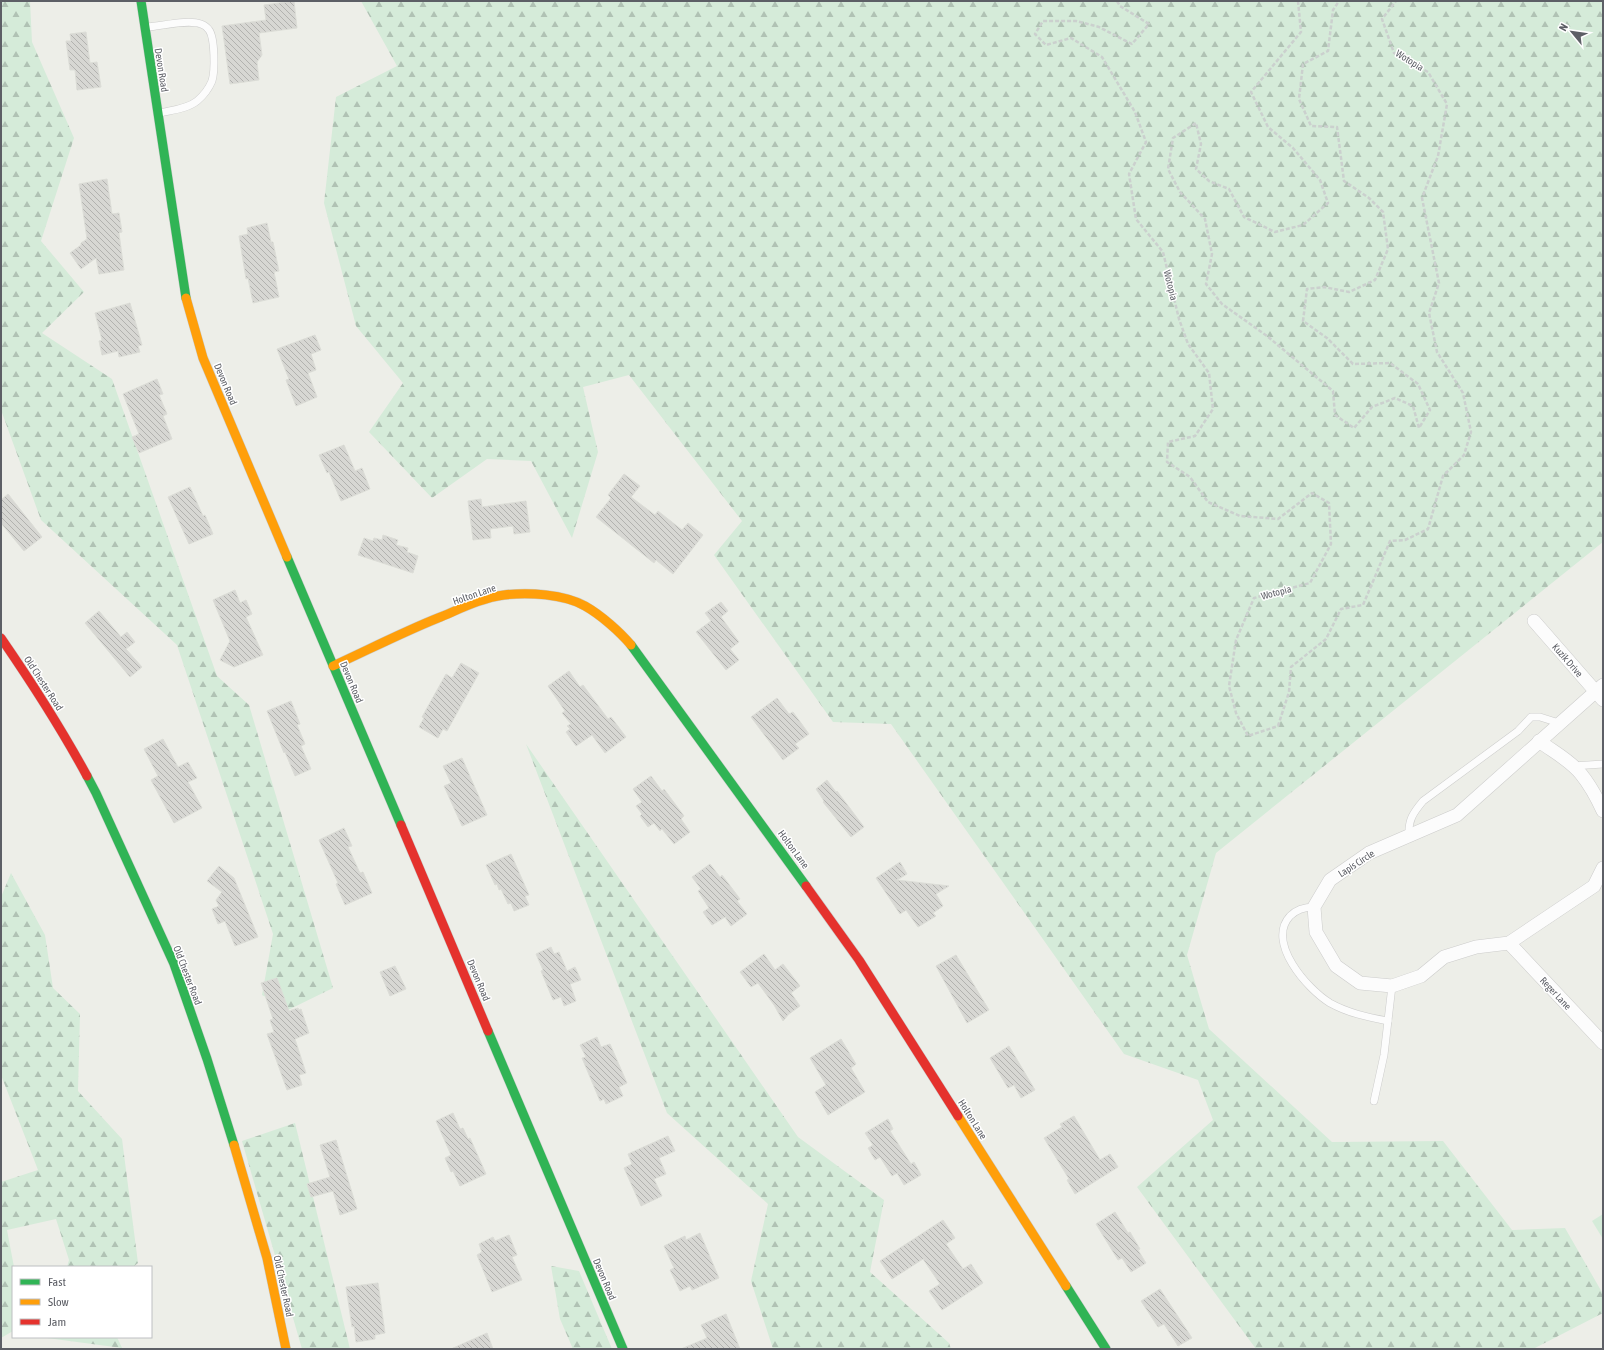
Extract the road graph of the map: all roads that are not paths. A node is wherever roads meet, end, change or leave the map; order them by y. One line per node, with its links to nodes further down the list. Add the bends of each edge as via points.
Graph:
1 (141, 1): 2 (street, Devon Road)
2 (144, 28): 3 (street, Devon Road); 3 (lane, via 193,22 203,25 209,30 214,56 212,81 197,101 184,108)
3 (157, 113): 6 (street, Devon Road, via 186,300 203,358)
4 (1534, 621): 7 (street, Kuzik Drive)
5 (1, 638): 21 (street, Old Chester Road, via 65,736 96,793 174,964 207,1059 267,1258)
6 (333, 666): 22 (street, Devon Road); 23 (street, Holton Lane, via 423,624 487,598 505,595 540,594 569,600 585,606 620,632 741,794 859,960)
7 (1601, 692): 8 (street, Lapis Circle)
8 (1559, 724): 9 (street, Lapis Circle); 13 (lane, via 1540,717 1532,717 1518,731 1423,801 1408,824)
9 (1539, 741): 11 (street); 13 (street, Lapis Circle, via 1456,815)
10 (1603, 764): 11 (lane)
11 (1572, 766): 12 (street, via 1580,773)
12 (1603, 811)
13 (1409, 836): 15 (street, Lapis Circle, via 1369,853 1330,880)
14 (1603, 868): 16 (street, via 1594,886)
15 (1314, 907): 17 (street, via 1316,932 1336,966 1360,983); 18 (lane, via 1304,907 1294,912 1283,926 1283,946 1291,961 1307,983 1329,1002 1357,1015)
16 (1509, 943): 17 (street, via 1476,947 1444,957 1421,976); 19 (street, Reger Lane)
17 (1392, 986): 18 (lane)
18 (1388, 1021): 20 (lane, via 1384,1056)
19 (1603, 1043)
20 (1374, 1100)
21 (286, 1349)
22 (623, 1349)
23 (1106, 1349)

